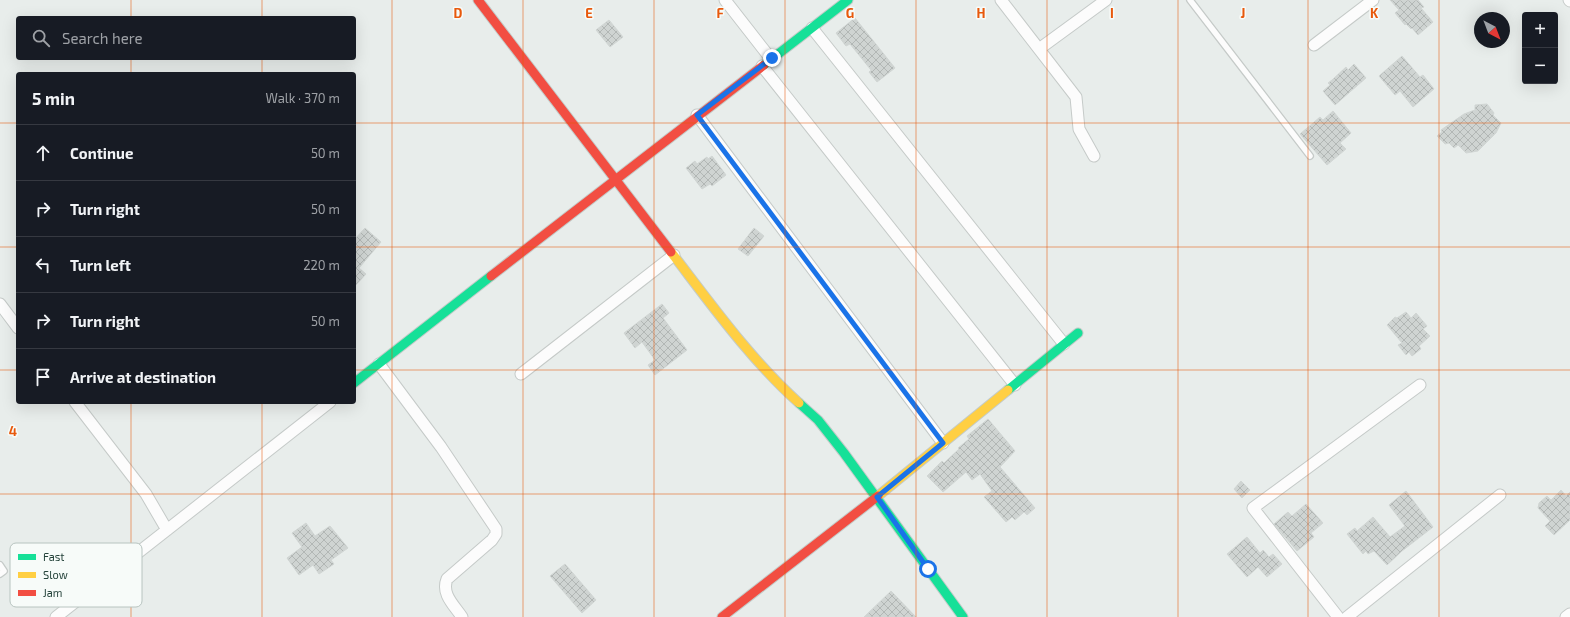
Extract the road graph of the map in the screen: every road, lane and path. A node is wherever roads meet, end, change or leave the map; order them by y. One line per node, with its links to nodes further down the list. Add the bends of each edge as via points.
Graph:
1 (478, 0): 16 (street)
2 (725, 0): 11 (street)
3 (848, 0): 8 (street)
4 (1001, 0): 10 (street)
5 (1106, 0): 10 (street)
6 (1190, 0): 15 (lane)
7 (1373, 0): 9 (street)
8 (812, 28): 11 (street); 21 (street)
9 (1314, 45)
10 (1039, 49): 14 (street, via 1076,97 1079,129)
11 (772, 58): 12 (street)
12 (762, 66): 13 (street); 25 (street)
13 (697, 115): 16 (street); 29 (street)
14 (1094, 156)
15 (1310, 156)
16 (616, 178): 17 (street); 22 (street)
17 (674, 255): 23 (street); 31 (street, via 754,358 818,420)
18 (0, 304): 19 (street)
19 (16, 325)
20 (1078, 333): 21 (street)
21 (1064, 344): 25 (street)
22 (379, 364): 24 (street); 39 (street, via 441,447 496,529 492,540 447,579 444,586 446,595)
23 (521, 374)
24 (356, 381)
25 (1015, 385): 29 (street)
26 (1420, 385): 42 (street, via 1253,508)
27 (77, 404): 32 (street, via 146,494)
28 (327, 404): 32 (street)
29 (943, 443): 31 (street)
30 (1500, 496): 43 (street)
31 (877, 497): 40 (street); 41 (street)
32 (167, 530): 33 (street)
33 (142, 550)
34 (0, 566): 35 (lane, via 4,571)
35 (0, 574)
36 (69, 607): 38 (street)
37 (1570, 614): 44 (street)
38 (56, 617)
39 (462, 617)
40 (722, 617)
41 (963, 617)
42 (1338, 617)
43 (1347, 617)
44 (1566, 617)

